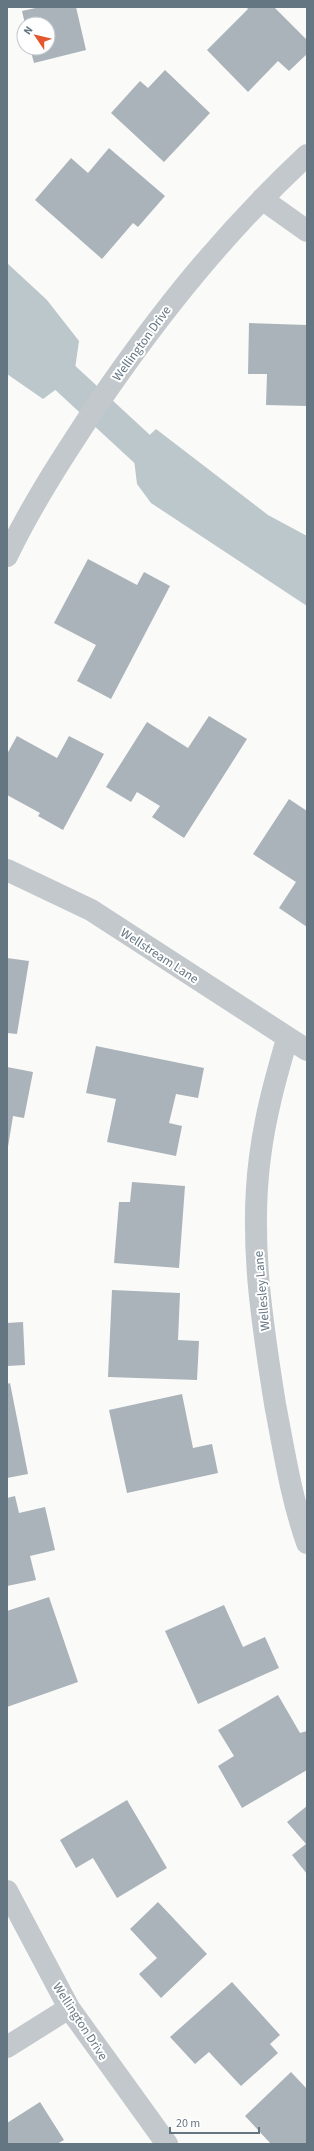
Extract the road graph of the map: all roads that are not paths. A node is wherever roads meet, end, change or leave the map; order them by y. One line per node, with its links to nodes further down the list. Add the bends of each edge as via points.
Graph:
1 (307, 154): 2 (street, Wellington Drive)
2 (262, 199): 3 (street); 4 (street, Wellington Drive, via 196,271 142,339 62,458)
3 (307, 232)
4 (7, 556)
5 (7, 870): 6 (street, Wellstream Lane, via 91,910)
6 (287, 1039): 7 (street, Wellstream Lane); 8 (street, Wellesley Lane, via 273,1089 260,1158 258,1276 268,1358 290,1486)
7 (307, 1050)
8 (307, 1543)
9 (7, 1891): 10 (street, Wellington Drive)
10 (69, 2008): 11 (street); 12 (street, Wellington Drive)
11 (7, 2047)
12 (168, 2144)

